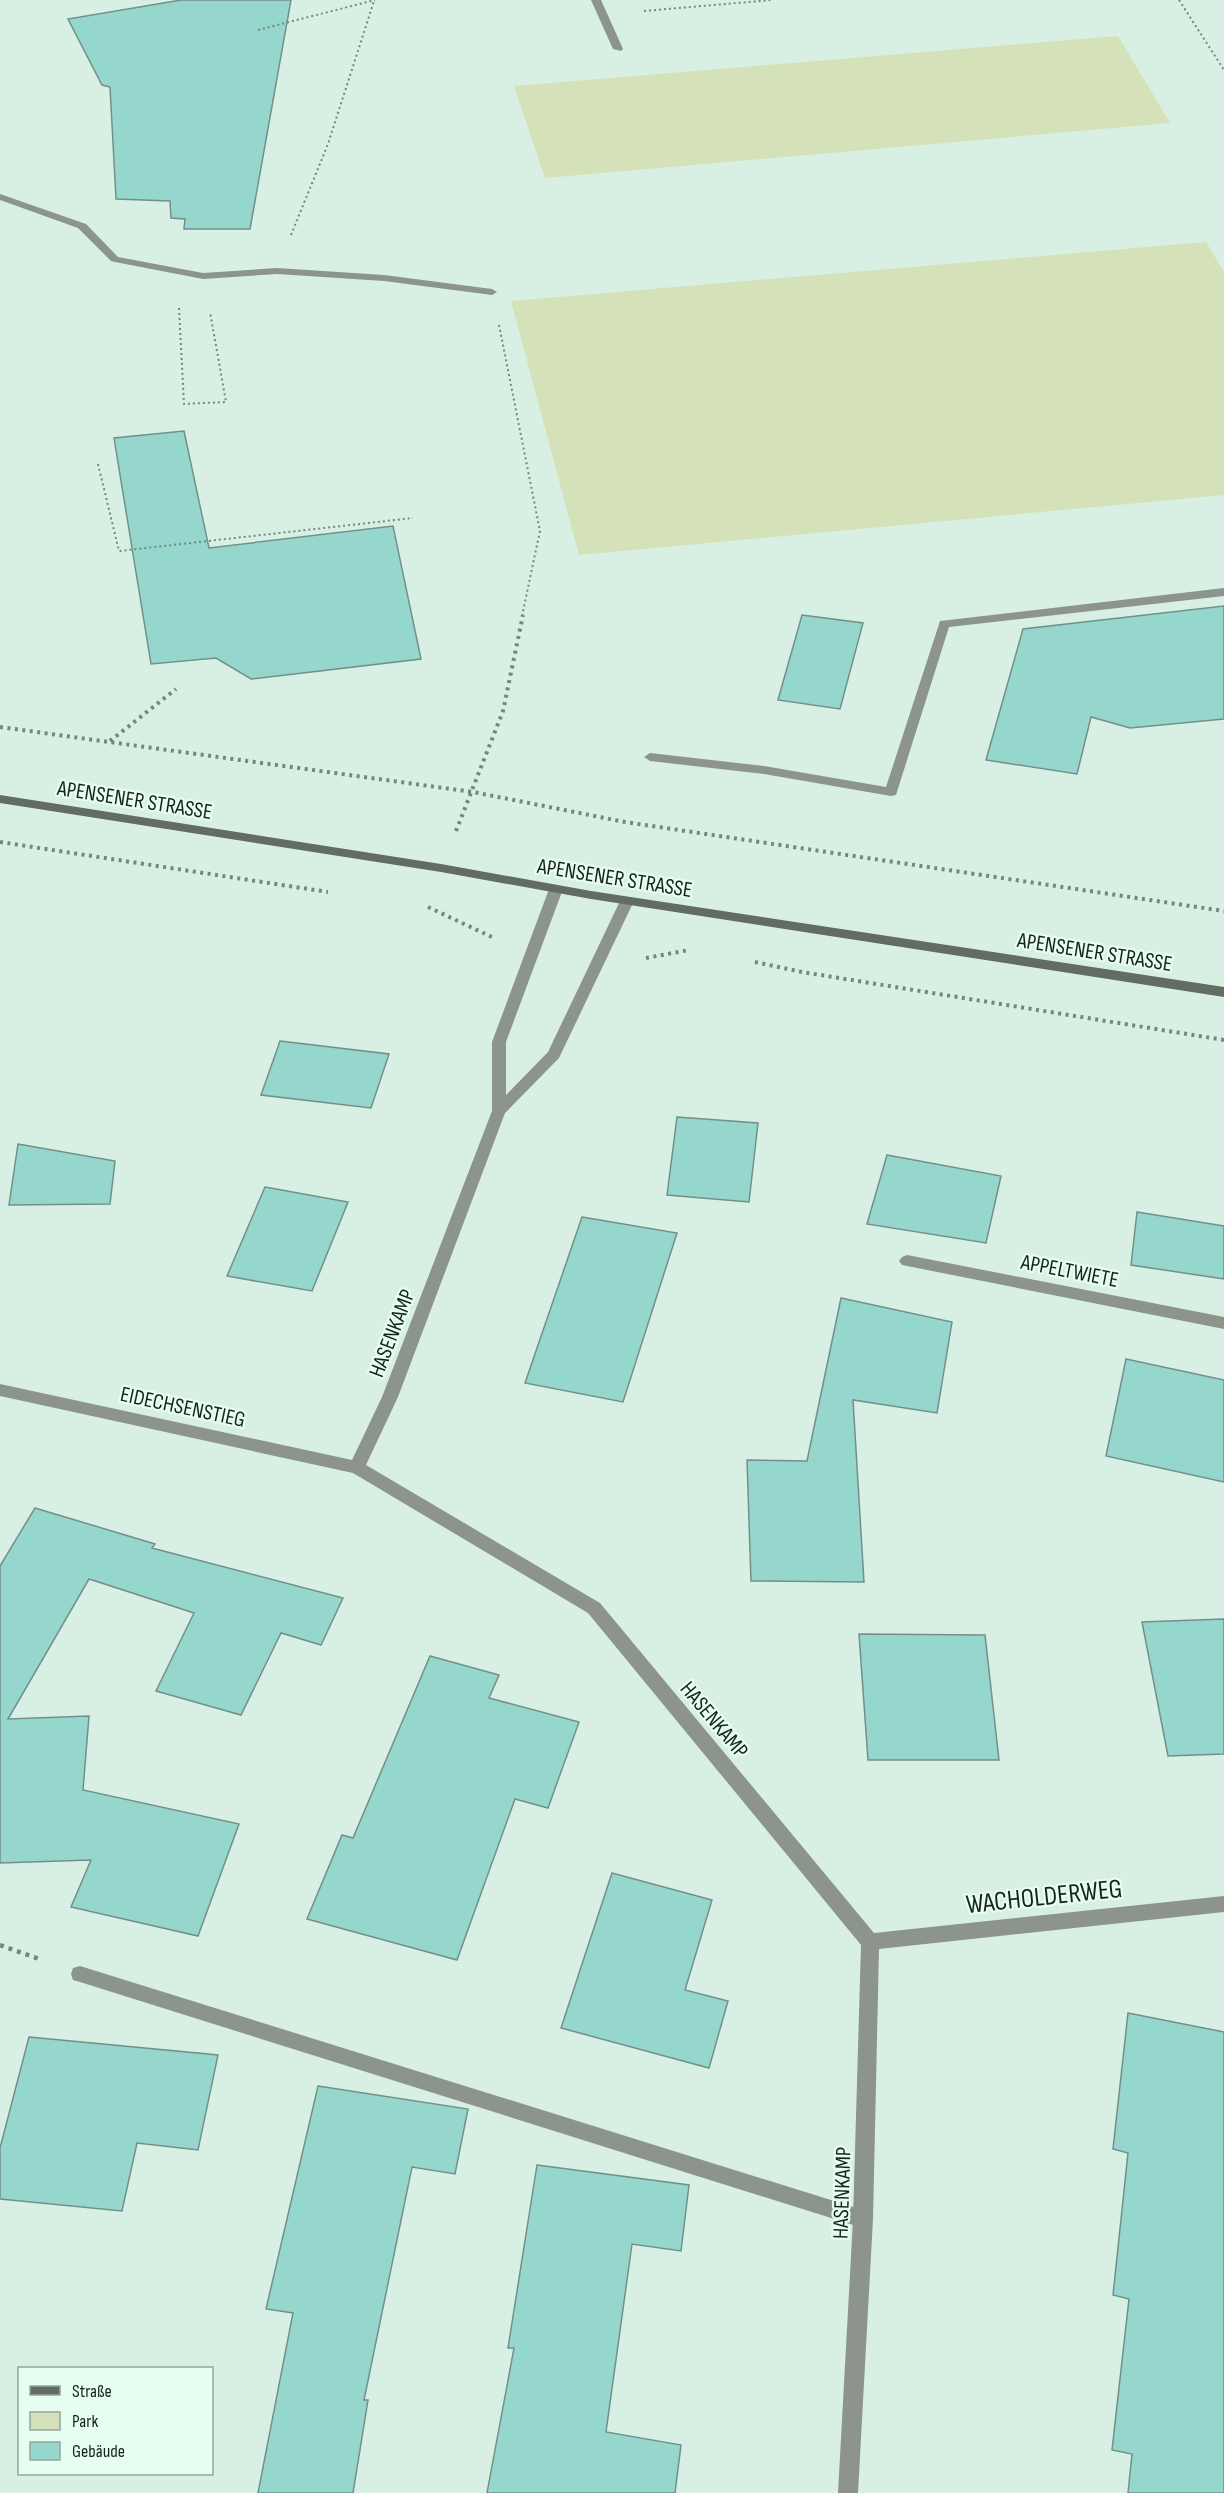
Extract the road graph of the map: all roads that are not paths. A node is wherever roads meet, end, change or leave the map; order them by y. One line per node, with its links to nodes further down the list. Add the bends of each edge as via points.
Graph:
1 (596, 0): 2 (street)
2 (618, 50)
3 (0, 197): 4 (street, via 82,226 115,259 177,271 203,276 277,271 384,278)
4 (492, 292)
5 (1224, 592): 6 (street, via 944,624 891,792 764,770)
6 (650, 757)
7 (0, 799): 8 (main road, APENSENER STRASSE)
8 (556, 889): 9 (main road, APENSENER STRASSE); 11 (street, HASENKAMP, via 499,1042)
9 (627, 900): 10 (main road, APENSENER STRASSE); 11 (street, HASENKAMP, via 554,1055)
10 (1224, 992)
11 (499, 1111): 15 (street, HASENKAMP, via 390,1397)
12 (907, 1262): 13 (street, APPELTWIETE)
13 (1224, 1323)
14 (0, 1389): 15 (street, EIDECHSENSTIEG)
15 (357, 1467): 17 (street, HASENKAMP, via 594,1608)
16 (1224, 1904): 17 (street, WACHOLDERWEG)
17 (870, 1942): 19 (street, HASENKAMP)
18 (80, 1974): 19 (street)
19 (863, 2219): 20 (street, HASENKAMP)
20 (848, 2493)

